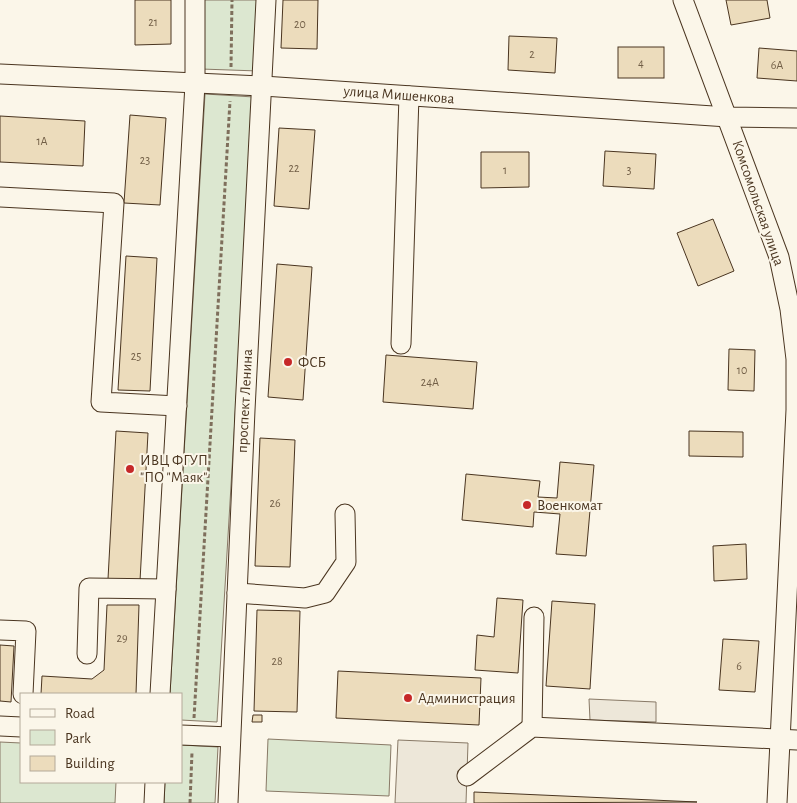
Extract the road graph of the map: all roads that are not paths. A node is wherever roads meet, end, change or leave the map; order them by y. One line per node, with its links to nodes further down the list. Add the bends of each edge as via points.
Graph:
1 (196, 0): 5 (street)
2 (266, 0): 6 (street, проспект Ленина)
3 (683, 0): 8 (street, Комсомольская улица)
4 (0, 74): 5 (street, улица Мишенкова)
5 (195, 84): 6 (street, улица Мишенкова); 12 (street)
6 (263, 86): 7 (street, улица Мишенкова); 16 (street, проспект Ленина)
7 (409, 96): 8 (street, улица Мишенкова); 11 (street)
8 (728, 117): 9 (street, улица Мишенкова); 13 (street, Комсомольская улица, via 779,257 790,309 796,359)
9 (797, 118)
10 (0, 197): 12 (street, via 114,204 101,402)
11 (401, 344)
12 (177, 406): 15 (street)
13 (795, 475): 27 (street, Комсомольская улица)
14 (345, 514): 16 (street, via 346,562 325,593 305,598)
15 (166, 589): 19 (street, via 89,588); 21 (street)
16 (237, 593): 26 (street, проспект Ленина)
17 (534, 617): 24 (street)
18 (0, 630): 20 (street, via 26,631)
19 (87, 654)
20 (23, 693)
21 (160, 693)
22 (0, 726): 23 (street)
23 (20, 727)
24 (532, 727): 27 (street); 28 (street)
25 (187, 735): 26 (street)
26 (230, 737): 31 (street, проспект Ленина)
27 (789, 740): 32 (street, Комсомольская улица)
28 (466, 776)
29 (155, 783): 30 (street)
30 (154, 803)
31 (228, 803)
32 (777, 803)

